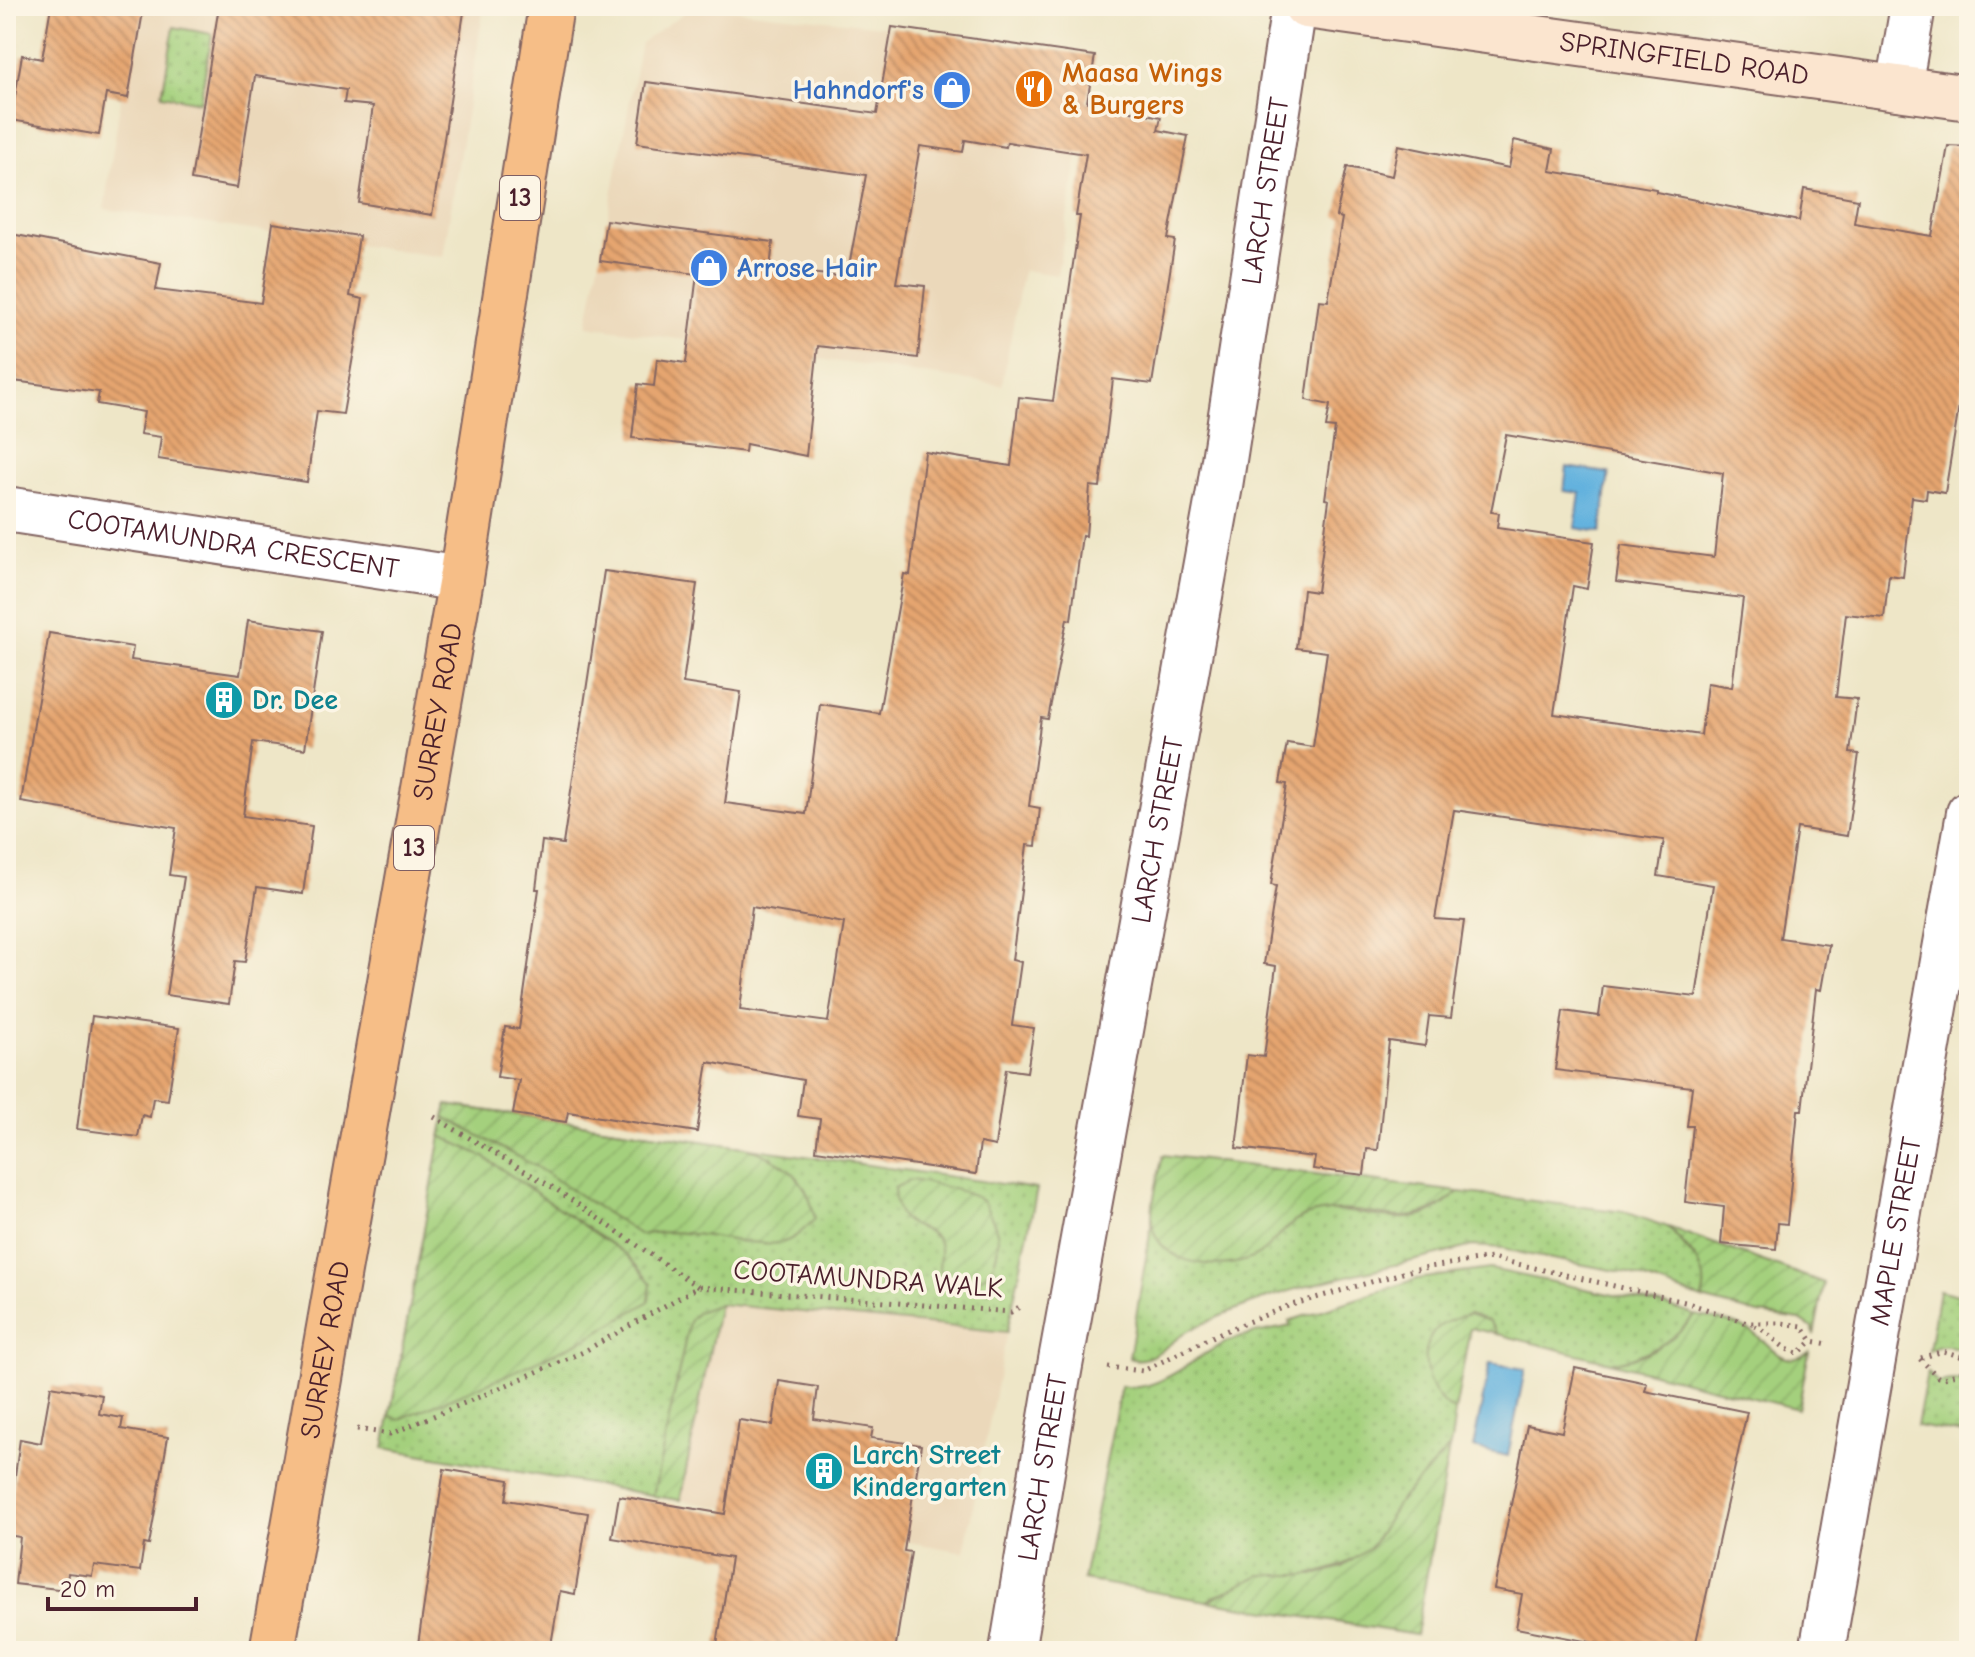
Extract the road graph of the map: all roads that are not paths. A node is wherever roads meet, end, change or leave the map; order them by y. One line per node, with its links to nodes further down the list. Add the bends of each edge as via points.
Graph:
1 (551, 6): 8 (main road, SURREY ROAD / 13)
2 (1294, 6): 12 (street, LARCH STREET, via 1220,486)
3 (1306, 6): 5 (main road, SPRINGFIELD ROAD)
4 (1913, 6): 5 (street)
5 (1899, 88): 6 (main road, SPRINGFIELD ROAD)
6 (1969, 98)
7 (6, 509): 8 (street, COOTAMUNDRA CRESCENT)
8 (461, 579): 11 (main road, SURREY ROAD / 13)
9 (1969, 813): 10 (street, MAPLE STREET)
10 (1960, 926): 13 (street, MAPLE STREET, via 1872,1353)
11 (272, 1651)
12 (1012, 1651)
13 (1822, 1651)

